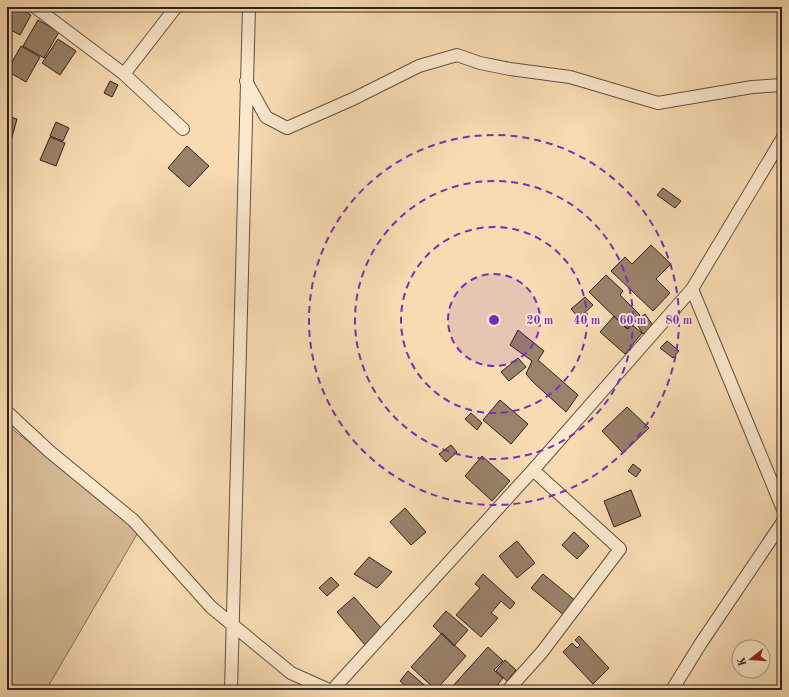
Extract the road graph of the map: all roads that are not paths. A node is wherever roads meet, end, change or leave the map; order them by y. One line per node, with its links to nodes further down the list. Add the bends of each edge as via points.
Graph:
1 (35, 7): 4 (street)
2 (176, 7): 4 (street)
3 (248, 7): 5 (street)
4 (124, 74): 7 (street)
5 (246, 81): 6 (street, via 266,116 287,128 419,66 457,55 510,69 570,77 658,103 752,87); 14 (street)
6 (782, 85)
7 (183, 129)
8 (781, 144): 9 (street)
9 (692, 289): 11 (street); 12 (street)
10 (7, 412): 14 (street, via 134,520 211,607)
11 (533, 470): 17 (street, via 341,680); 18 (street, via 620,549 542,652)
12 (782, 507)
13 (782, 523): 19 (street)
14 (232, 624): 15 (street); 16 (street, via 291,673)
15 (231, 690)
16 (329, 690)
17 (335, 690)
18 (508, 690)
19 (672, 690)

